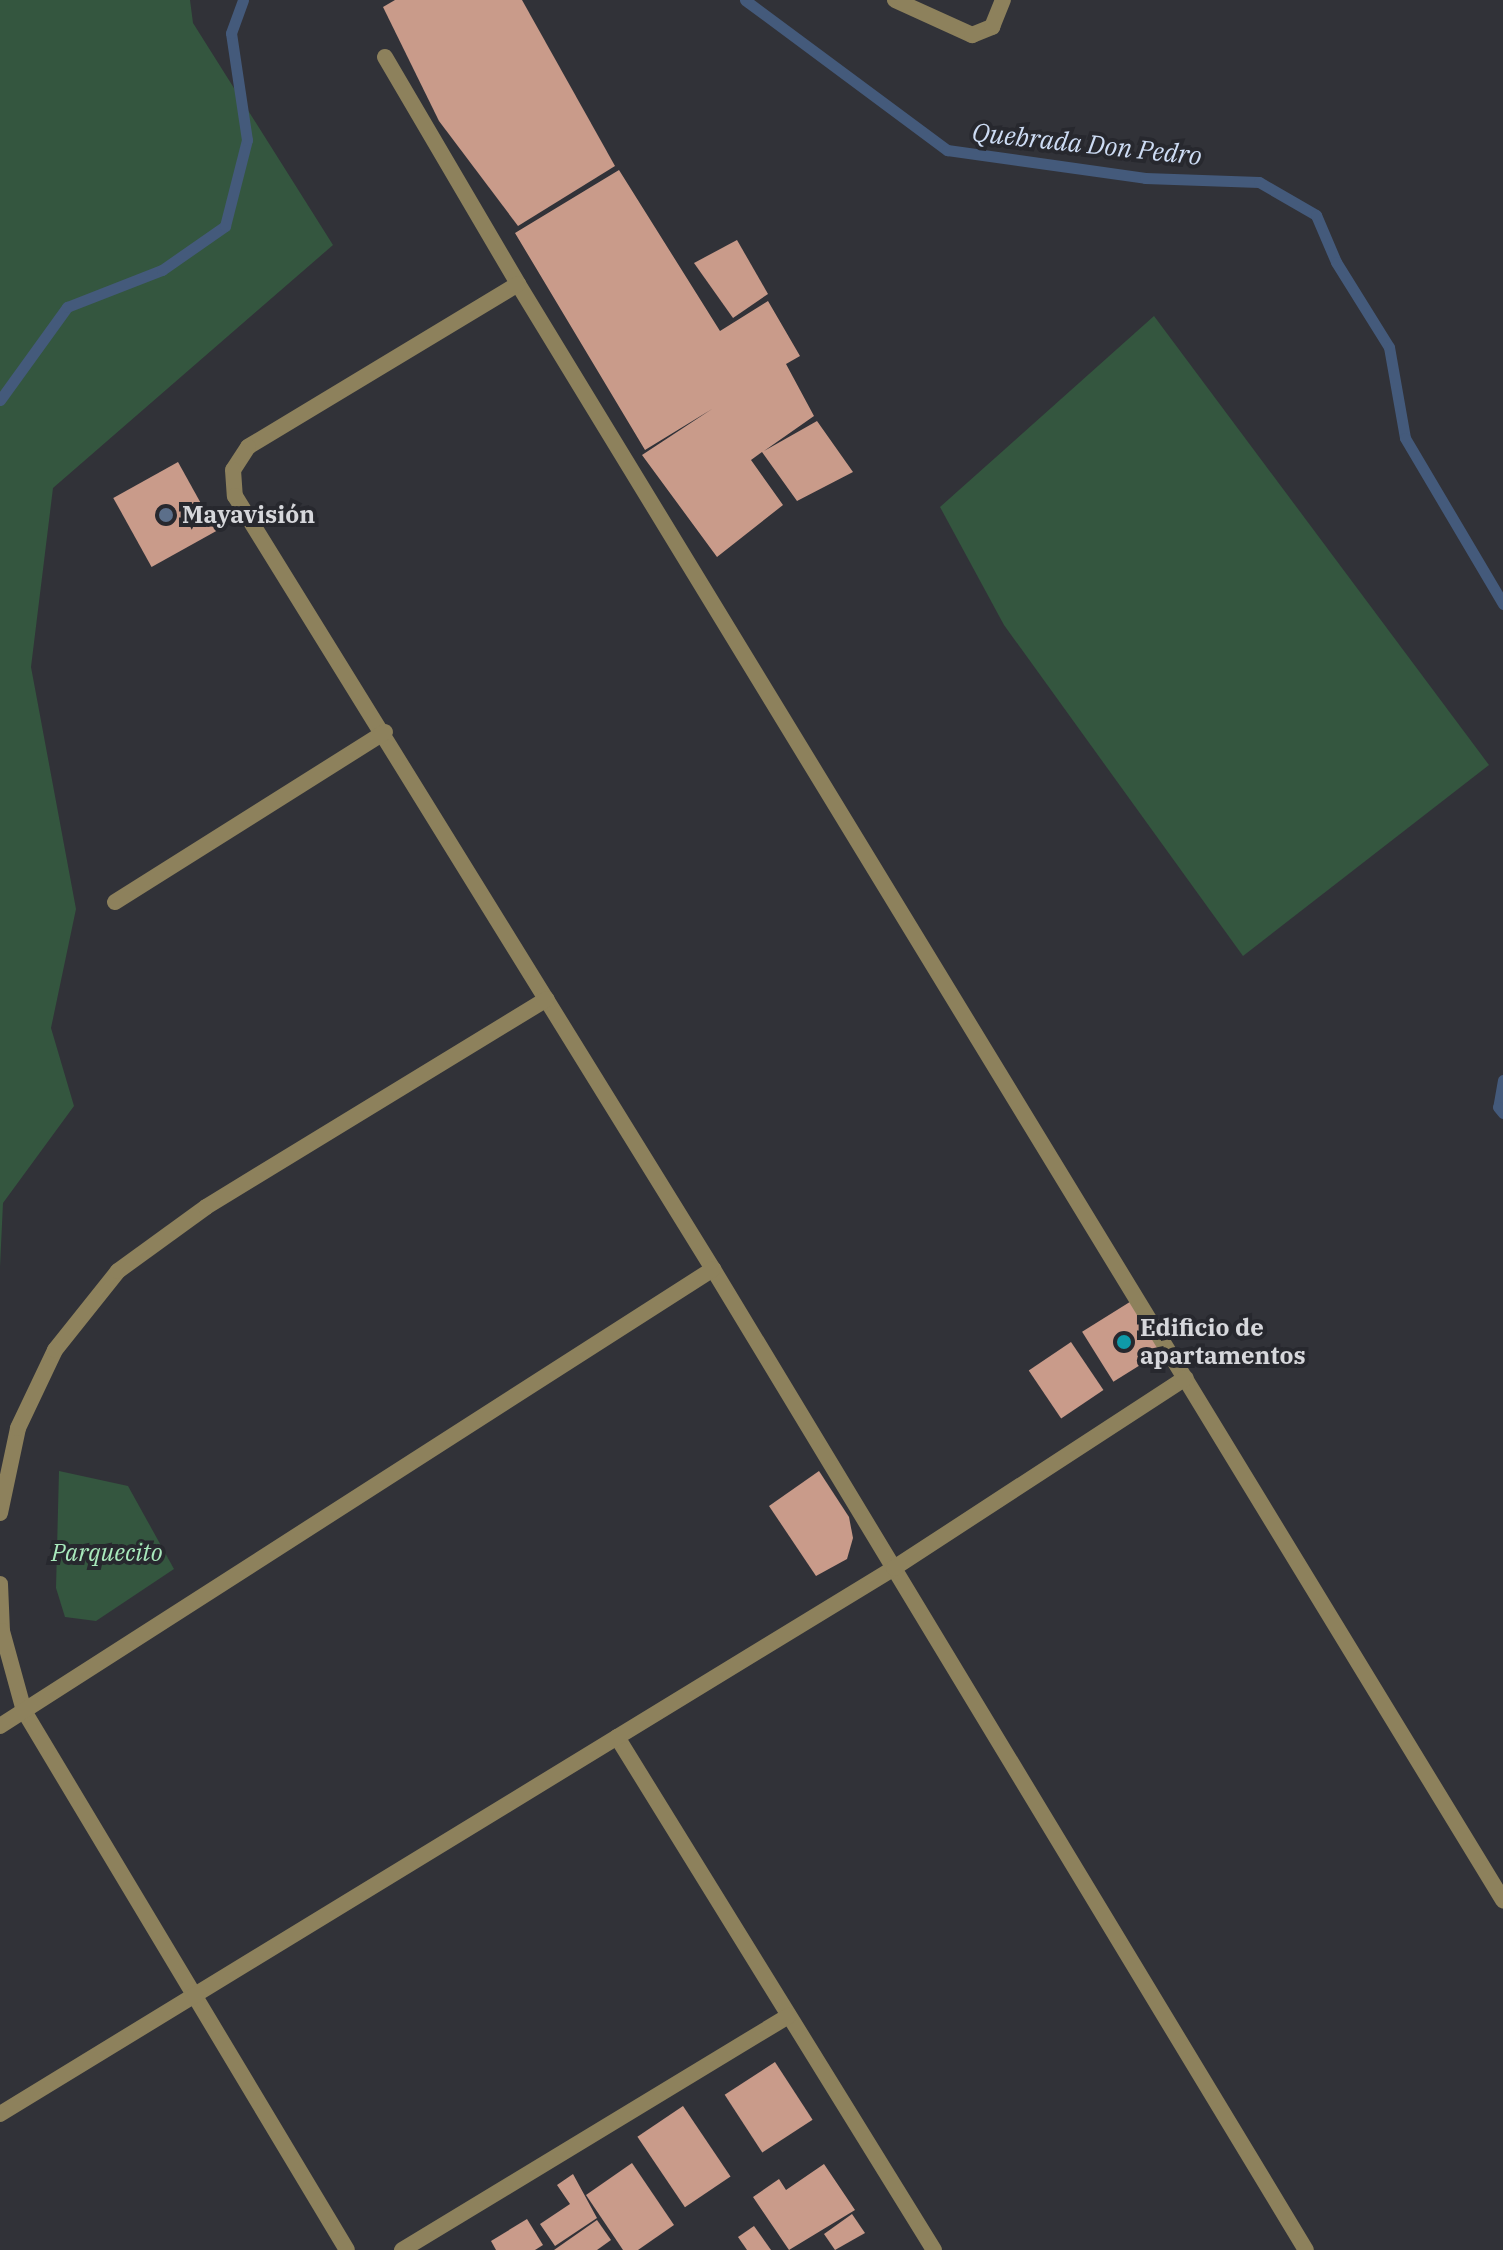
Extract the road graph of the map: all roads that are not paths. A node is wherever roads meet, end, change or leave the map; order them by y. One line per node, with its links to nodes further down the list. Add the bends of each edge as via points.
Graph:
1 (895, 0): 2 (street, via 972,35 992,27)
2 (1003, 0)
3 (385, 57): 4 (street)
4 (518, 284): 5 (street, via 248,447 233,470 235,496); 9 (street)
5 (385, 732): 6 (street); 7 (street)
6 (115, 902)
7 (547, 999): 8 (street); 10 (street, via 206,1207 118,1271 55,1350 18,1428)
8 (713, 1269): 11 (street); 13 (street)
9 (1186, 1378): 11 (street); 16 (street)
10 (0, 1513)
11 (894, 1568): 15 (street); 23 (street)
12 (0, 1584): 13 (street, via 2,1631)
13 (24, 1711): 14 (street); 17 (street)
14 (0, 1726)
15 (617, 1737): 17 (street); 18 (street)
16 (1503, 1900)
17 (196, 1992): 19 (street); 20 (street)
18 (789, 2016): 21 (street); 22 (street)
19 (0, 2114)
20 (347, 2250)
21 (402, 2250)
22 (934, 2250)
23 (1306, 2250)

